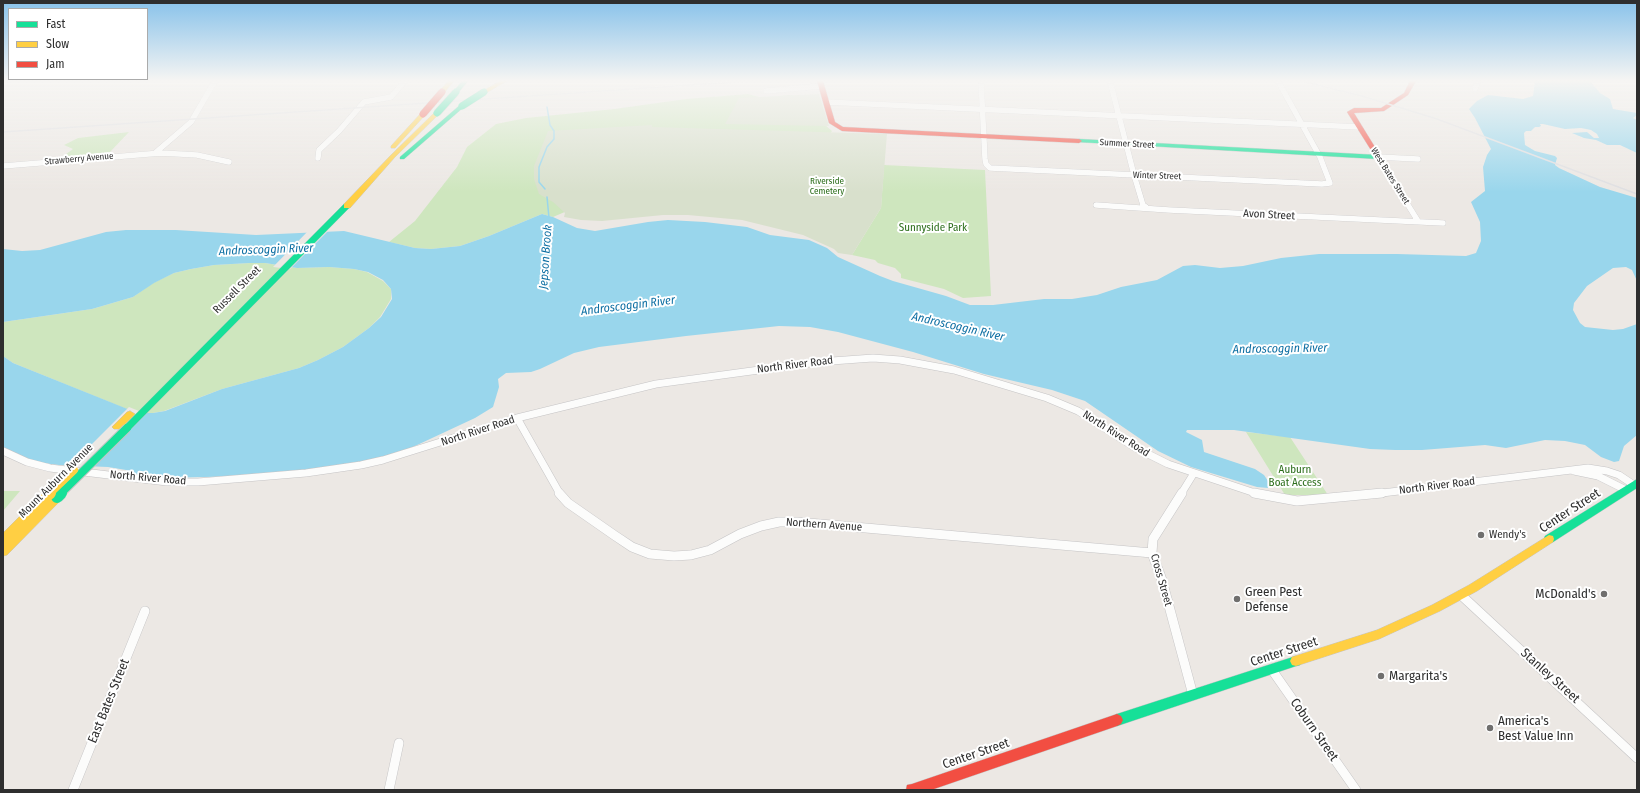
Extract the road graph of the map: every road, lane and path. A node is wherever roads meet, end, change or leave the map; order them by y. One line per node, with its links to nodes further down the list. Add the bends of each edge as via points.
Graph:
1 (193, 118): 16 (street)
2 (350, 118): 19 (street, via 319,150)
3 (420, 118): 24 (main road, bridge)
4 (432, 118): 24 (main road, Russell Street, bridge)
5 (448, 118): 24 (main road, bridge)
6 (831, 118): 14 (main road, Summer Street, via 837,127 848,129)
7 (983, 118): 14 (street)
8 (1120, 118): 15 (street)
9 (1160, 118): 12 (street)
10 (1298, 118): 12 (street)
11 (1353, 118): 13 (main road, West Bates Street)
12 (1302, 125): 13 (street); 17 (street)
13 (1359, 127): 18 (main road, West Bates Street)
14 (984, 137): 15 (main road, Summer Street); 23 (street, Winter Street, via 988,167)
15 (1126, 144): 17 (main road, Summer Street); 23 (street)
16 (155, 153): 21 (street, Strawberry Avenue, via 197,155); 22 (street, Strawberry Avenue)
17 (1318, 154): 18 (main road, Summer Street); 23 (street, Winter Street, via 1330,181 1327,184)
18 (1378, 157): 20 (street, Summer Street); 27 (street, West Bates Street)
19 (318, 158)
20 (1418, 159)
21 (230, 162)
22 (3, 166)
23 (1134, 175): 26 (street)
24 (348, 201): 29 (main road, Russell Street)
25 (1096, 205): 26 (street, Avon Street)
26 (1146, 208): 27 (street, Avon Street)
27 (1418, 221): 28 (street, Avon Street)
28 (1443, 223)
29 (170, 379): 31 (main road, Russell Street); 32 (main road, Russell Street)
30 (517, 418): 33 (street, North River Road, via 419,450 361,465 306,473 198,482 167,482 50,468); 34 (street, North River Road, via 656,384 841,359 895,359 967,374 1066,405 1146,454); 39 (street, Northern Avenue, via 557,490 568,503 614,536 650,554 691,555 710,550 761,526 785,522)
31 (117, 427): 36 (main road, Mount Auburn Avenue, bridge)
32 (127, 428): 36 (main road, Mount Auburn Avenue, bridge)
33 (3, 451)
34 (1194, 473): 35 (street, North River Road, via 1250,492 1297,501 1580,468 1600,469 1619,476); 39 (street, Cross Street, via 1153,539)
35 (1632, 486): 40 (main road, Center Street)
36 (53, 496): 37 (main road, Mount Auburn Avenue); 38 (main road, Mount Auburn Avenue)
37 (3, 540)
38 (3, 552)
39 (1152, 552): 43 (street, Cross Street)
40 (1461, 595): 42 (main road, Center Street, via 1379,634); 45 (street, Stanley Street)
41 (145, 611): 46 (street, East Bates Street)
42 (1272, 670): 43 (main road, Center Street); 49 (street, Coburn Street)
43 (1193, 695): 48 (main road, Center Street)
44 (399, 743): 47 (street)
45 (1637, 758)
46 (73, 790)
47 (389, 790)
48 (912, 790)
49 (1356, 790)

